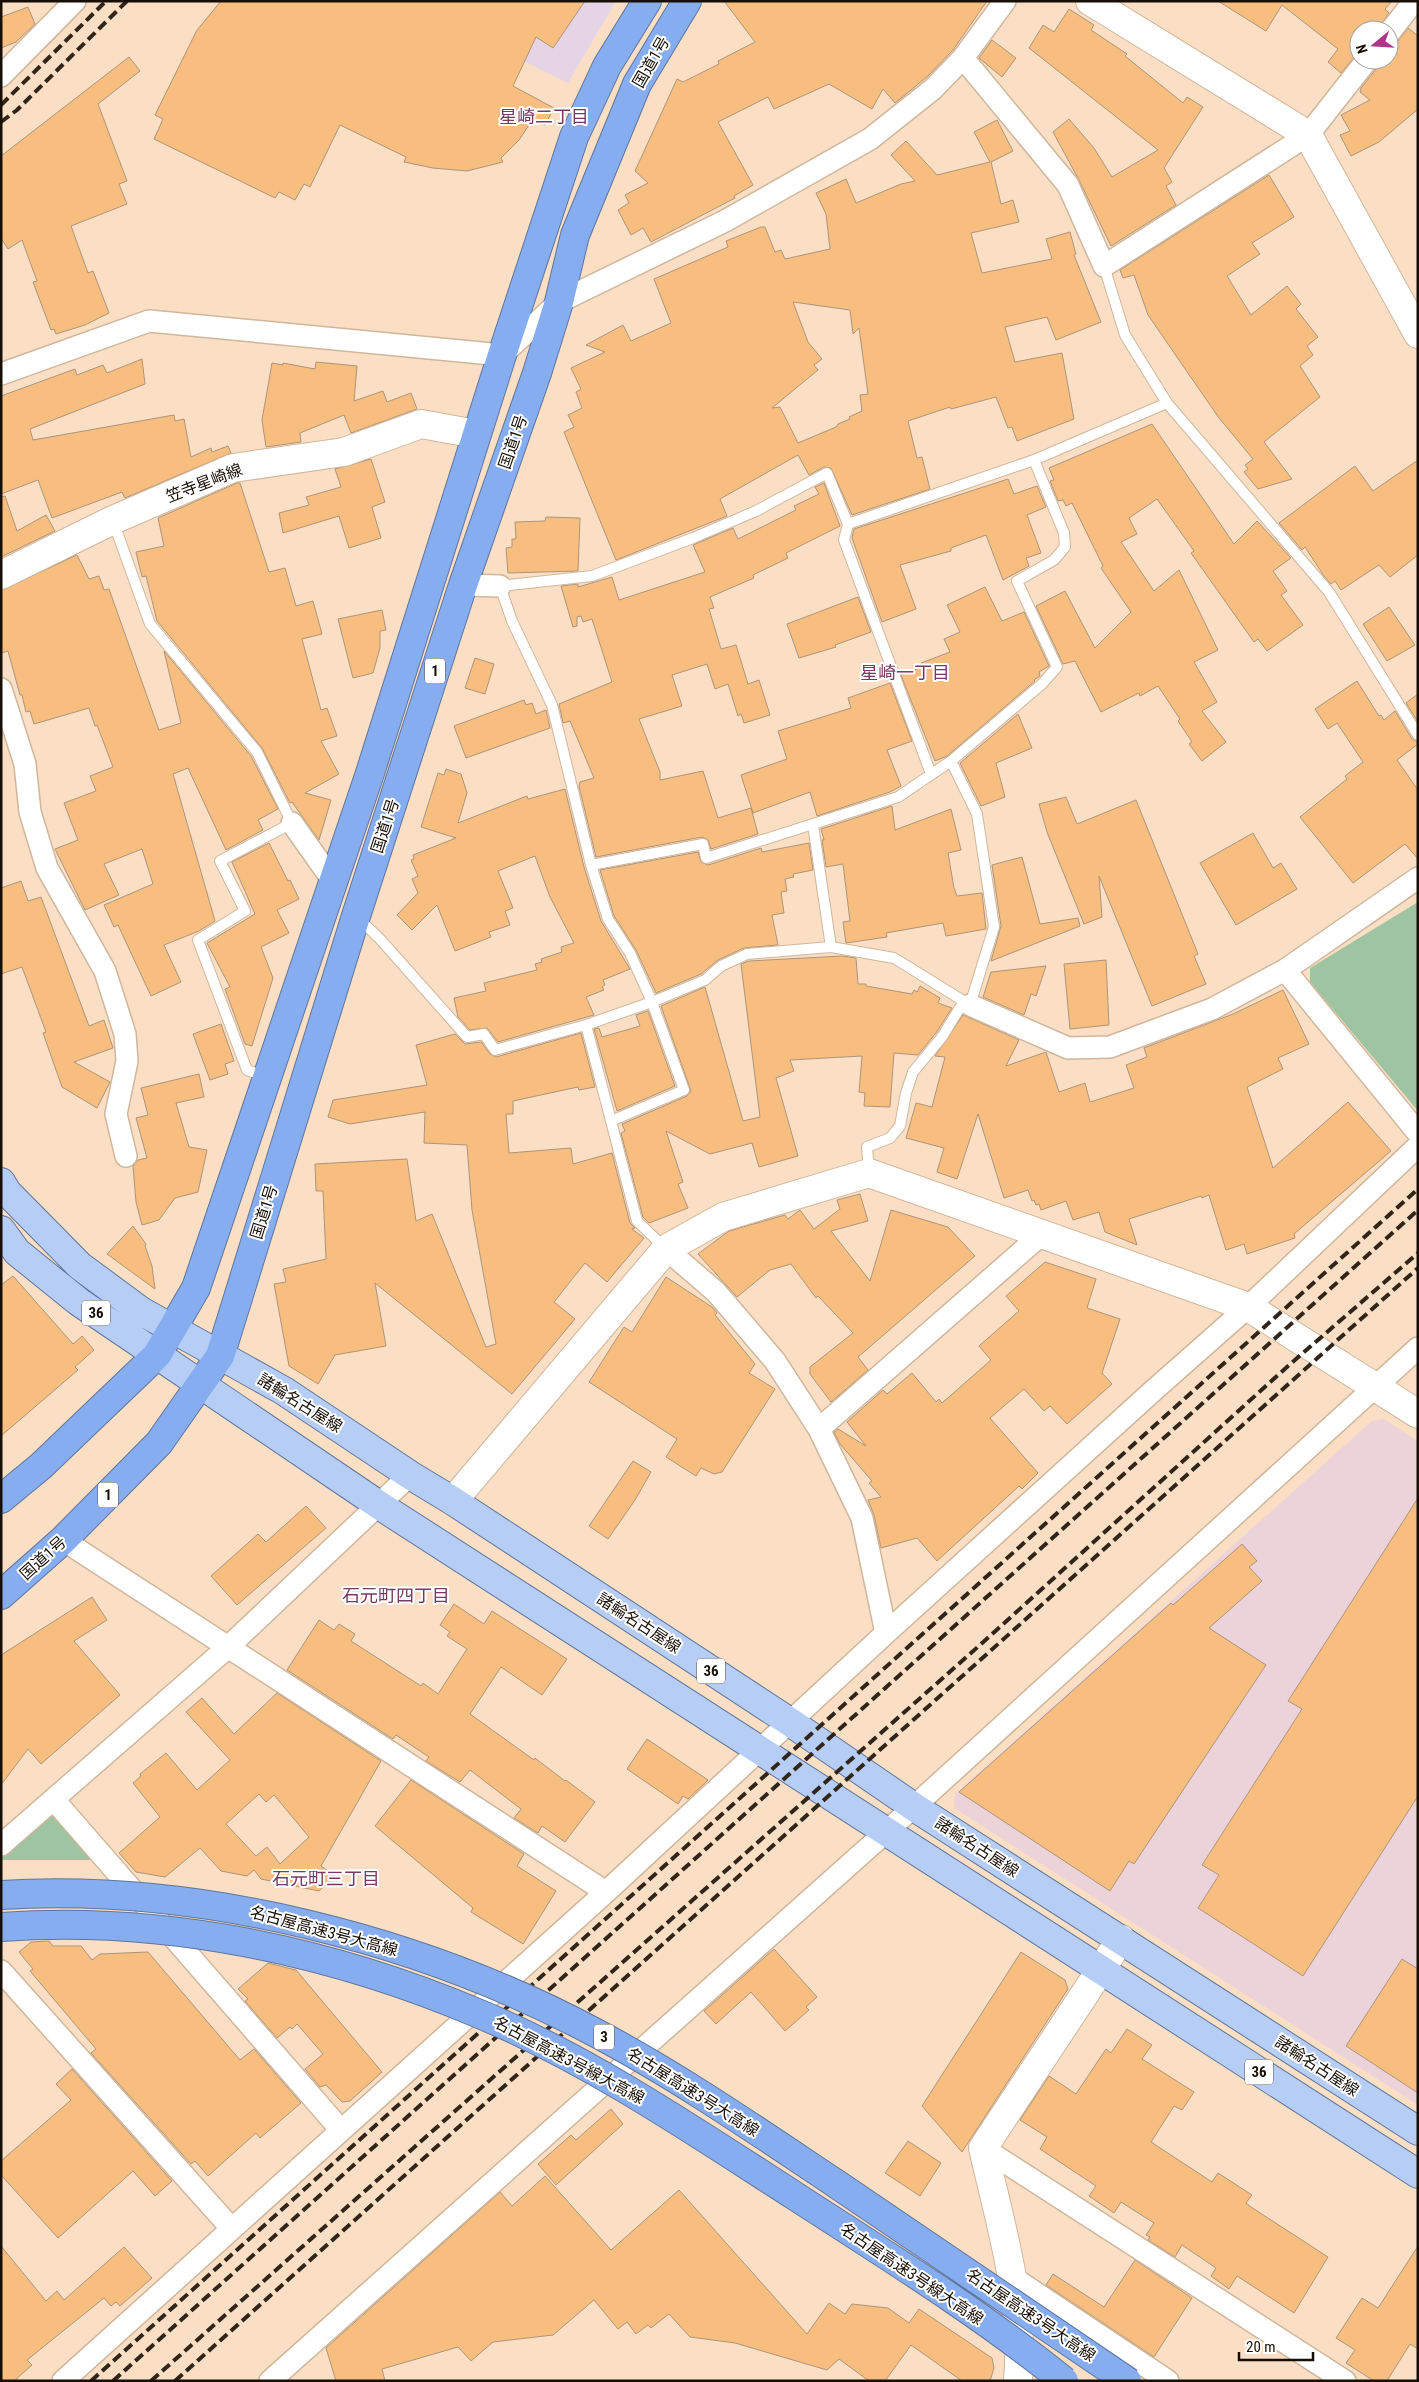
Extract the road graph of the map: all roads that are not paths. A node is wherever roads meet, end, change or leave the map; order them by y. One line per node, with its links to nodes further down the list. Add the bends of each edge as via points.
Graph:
1 (75, 1): 10 (street)
2 (647, 1): 15 (highway, 国道1号 / 1, via 607,66 574,137)
3 (687, 1): 13 (highway, 国道1号 / 1, via 637,84 575,235)
4 (1004, 1): 8 (street)
5 (1090, 1): 11 (street)
6 (1410, 6): 7 (street)
7 (1399, 20)
8 (963, 58): 12 (street, via 1068,185); 13 (street, via 933,89 870,139 725,221)
9 (1360, 70): 11 (street)
10 (1, 76)
11 (1308, 135): 12 (street); 14 (street)
12 (1104, 266): 17 (lane, via 1125,335)
13 (559, 302): 15 (street); 23 (highway, 国道1号 / 1)
14 (1418, 334)
15 (502, 355): 16 (street, via 149,321); 18 (highway, 国道1号 / 1)
16 (1, 374)
17 (1168, 403): 19 (lane); 26 (lane, via 1329,592)
18 (476, 434): 20 (street, 笠寺星崎線, via 421,424 344,452 233,468); 33 (highway, 国道1号 / 1)
19 (1034, 460): 21 (lane); 27 (lane, via 1064,534 1065,547 1054,560 1017,581 1056,667 1042,684)
20 (113, 520): 22 (street, 笠寺星崎線); 29 (lane, via 150,624 257,752)
21 (848, 524): 24 (lane, via 827,474 756,511 592,576); 28 (lane, via 844,540)
22 (1, 575)
23 (463, 584): 24 (street); 34 (highway, 国道1号 / 1)
24 (500, 586): 31 (lane, via 512,621 552,705)
25 (1, 689): 44 (street, via 25,764 30,812 47,868 105,970 125,1034 127,1061 116,1114)
26 (1418, 735)
27 (952, 761): 28 (lane); 38 (lane, via 976,814 994,927)
28 (931, 774): 30 (lane, via 898,797)
29 (292, 823): 33 (street); 40 (lane, via 220,861 245,911 198,940 247,1070)
30 (813, 825): 31 (lane, via 706,858 703,844); 35 (lane)
31 (591, 865): 37 (lane, via 608,919 630,953)
32 (1418, 878): 36 (street)
33 (333, 881): 40 (highway, 国道1号 / 1)
34 (356, 916): 39 (lane, via 467,1037 484,1034 495,1050); 54 (highway, 国道1号 / 1)
35 (831, 947): 37 (lane, via 747,954 721,966 704,980); 38 (lane, via 894,958)
36 (1285, 970): 38 (street, via 1212,1009 1110,1047 1068,1048); 42 (street)
37 (652, 1002): 39 (lane); 41 (lane, via 684,1090)
38 (967, 1003): 45 (lane, via 913,1072 900,1126 890,1138 867,1147)
39 (586, 1025): 41 (lane)
40 (267, 1077): 51 (highway, 国道1号 / 1, via 196,1288)
41 (611, 1121): 49 (lane, via 637,1221)
42 (1418, 1133)
43 (1418, 1146): 50 (street)
44 (126, 1156)
45 (869, 1173): 48 (street); 49 (street, via 722,1217)
46 (1, 1182): 51 (main road, 諸輪名古屋線 / 36, via 80,1266)
47 (1, 1230): 53 (main road, 36, via 16,1252 79,1302)
48 (1042, 1234): 50 (street); 58 (street)
49 (666, 1248): 58 (street, via 716,1292 775,1361); 61 (street)
50 (1248, 1307): 56 (street); 65 (street)
51 (172, 1330): 53 (highway, 国道1号 / 1); 54 (main road, 諸輪名古屋線 / 36)
52 (1418, 1348): 56 (street)
53 (157, 1356): 55 (main road, 36); 60 (highway, 国道1号 / 1, via 48,1460)
54 (220, 1356): 55 (highway, 国道1号 / 1); 59 (main road, 諸輪名古屋線 / 36, via 284,1391)
55 (200, 1384): 62 (main road, 36); 63 (highway, 国道1号 / 1, via 159,1444)
56 (1375, 1386): 57 (street); 70 (street)
57 (1418, 1414)
58 (819, 1429): 65 (street, via 862,1518)
59 (410, 1475): 61 (main road, 諸輪名古屋線 / 36); 62 (street)
60 (1, 1499)
61 (453, 1501): 67 (main road, 諸輪名古屋線 / 36)
62 (379, 1504): 66 (street); 68 (main road, 36)
63 (64, 1540): 64 (highway, 国道1号 / 1); 66 (street)
64 (1, 1595)
65 (886, 1632): 67 (street)
66 (227, 1648): 69 (street); 73 (street)
67 (790, 1722): 68 (street); 70 (main road, 諸輪名古屋線 / 36)
68 (760, 1750): 71 (main road, 36); 73 (street)
69 (54, 1800): 72 (street); 79 (street)
70 (914, 1807): 71 (street); 76 (main road, 諸輪名古屋線 / 36)
71 (886, 1832): 77 (main road, 36); 87 (street)
72 (1, 1845)
73 (606, 1892): 79 (street)
74 (1, 1895): 91 (highway, 名古屋高速3号大高線 / 3, bridge, via 130,1897 242,1910 385,1946 509,1991 595,2032 674,2078)
75 (1, 1927): 85 (highway, 名古屋高速3号線大高線 / 3, bridge, via 124,1927 219,1938 337,1964 413,1988 482,2015 653,2104 892,2258)
76 (1121, 1939): 77 (street); 80 (main road, 諸輪名古屋線 / 36)
77 (1100, 1970): 81 (street); 82 (main road, 36)
78 (1, 1971): 83 (street)
79 (340, 2129): 83 (street)
80 (1418, 2131)
81 (983, 2148): 84 (street); 93 (street)
82 (1418, 2174)
83 (232, 2228): 86 (street)
84 (1012, 2277): 88 (street, via 1020,2360); 92 (street)
85 (1033, 2355): 89 (highway, 名古屋高速3号線大高線 / 3, bridge); 90 (highway, bridge)
86 (63, 2381)
87 (270, 2381)
88 (1018, 2381)
89 (1064, 2381)
90 (1069, 2381)
91 (1128, 2381)
92 (1168, 2381)
93 (1346, 2381)

